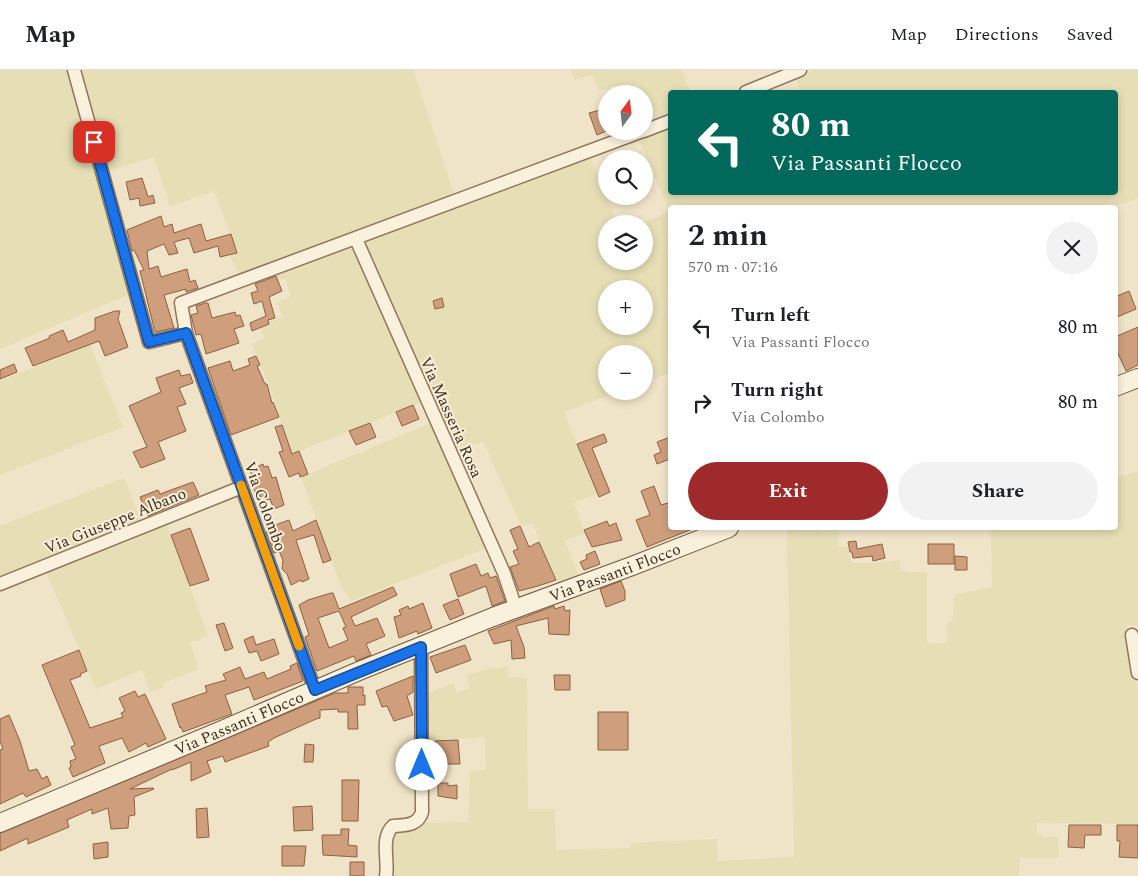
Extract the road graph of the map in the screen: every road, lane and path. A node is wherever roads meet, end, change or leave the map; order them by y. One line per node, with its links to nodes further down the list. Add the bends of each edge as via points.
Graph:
1 (74, 70): 8 (street, via 149,342)
2 (800, 70): 3 (street)
3 (751, 90)
4 (668, 122): 5 (street)
5 (653, 127)
6 (619, 140): 7 (street)
7 (356, 239): 8 (street, Via Colombo, via 181,303); 14 (street, Via Masseria Rosa, via 504,573)
8 (186, 333): 11 (street, Via Colombo)
9 (1138, 378): 10 (main road)
10 (1118, 386)
11 (242, 487): 13 (street, Via Giuseppe Albano); 18 (street, Via Colombo)
12 (724, 530): 14 (main road, Via Passanti Flocco)
13 (0, 584)
14 (516, 609): 16 (main road, Via Passanti Flocco)
15 (1132, 634): 17 (street)
16 (421, 647): 18 (main road, Via Passanti Flocco); 20 (street, via 422,812 416,822 393,826 388,832)
17 (1138, 673)
18 (315, 690): 19 (main road, Via Passanti Flocco)
19 (0, 823)
20 (386, 876)

